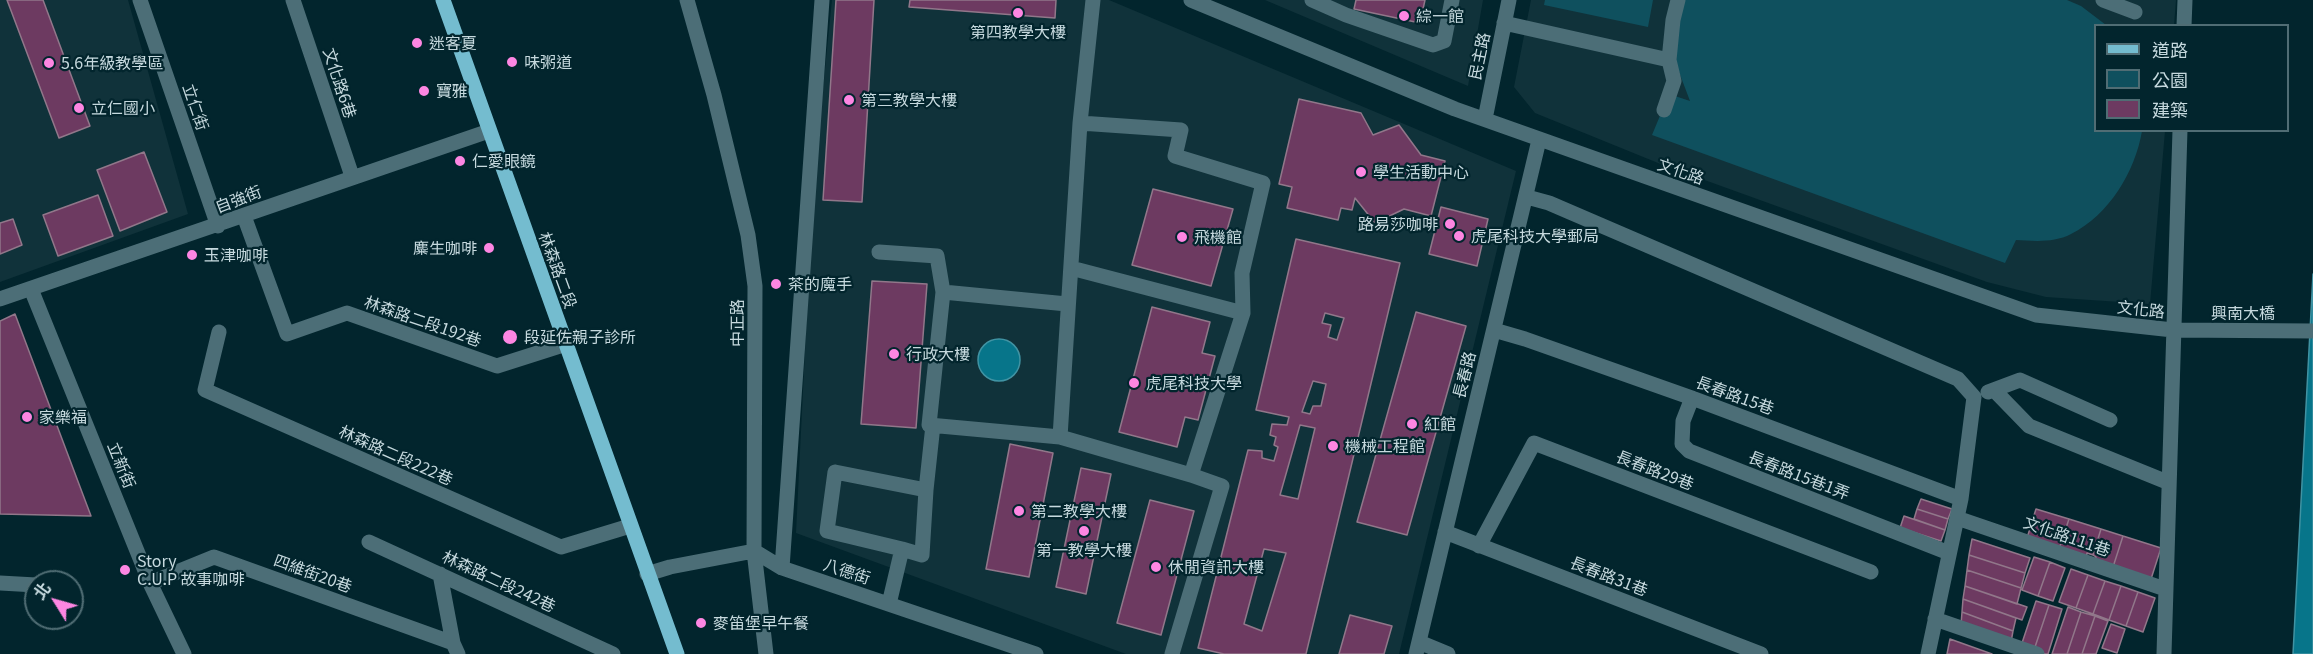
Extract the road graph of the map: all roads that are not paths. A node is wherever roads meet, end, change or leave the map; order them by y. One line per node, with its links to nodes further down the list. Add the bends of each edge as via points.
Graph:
1 (140, 0): 27 (street, 立仁街)
2 (293, 0): 24 (street, 文化路6巷)
3 (443, 0): 21 (main road, 林森路二段)
4 (687, 0): 56 (street, 中正路, via 748,235 755,286)
5 (822, 0): 58 (street)
6 (1093, 0): 20 (street)
7 (1191, 0): 19 (street, 文化路)
8 (1312, 0): 9 (street, via 1433,45 1444,41)
9 (1452, 0)
10 (1509, 0): 15 (street, 民主路)
11 (1678, 0): 17 (street, via 1672,20)
12 (2103, 0): 14 (street)
13 (2185, 0): 16 (street)
14 (2135, 12)
15 (1504, 24): 17 (street); 19 (street, 民主路)
16 (2184, 24)
17 (1670, 60): 18 (street, via 1674,81)
18 (1664, 110)
19 (1485, 119): 23 (street, 文化路)
20 (1080, 123): 29 (street); 34 (street, via 1181,130 1175,156 1263,183 1242,273)
21 (489, 131): 24 (street, 自強街); 39 (main road, 林森路二段)
22 (2180, 132): 36 (street)
23 (1539, 140): 25 (street, 長春路); 36 (street, 文化路, via 2036,315)
24 (352, 176): 26 (street, 自強街)
25 (1527, 197): 35 (street, 長春路); 42 (street, via 1958,379)
26 (244, 216): 27 (street, 自強街); 39 (street, 林森路二段192巷, via 287,334 346,313 497,366)
27 (218, 226): 30 (street, 自強街)
28 (879, 252): 31 (street, via 937,256)
29 (1071, 268): 33 (street); 34 (street)
30 (31, 288): 32 (street, 自強街); 63 (street, 立新街)
31 (943, 292): 33 (street); 44 (street, via 929,425)
32 (0, 299)
33 (1068, 304): 45 (street)
34 (1243, 313): 46 (street)
35 (1494, 330): 41 (street, 長春路15巷); 52 (street, 長春路)
36 (2173, 330): 37 (street, 興南大橋); 47 (street)
37 (2313, 331)
38 (219, 332): 51 (street, 林森路二段222巷, via 205,390 561,547)
39 (566, 344): 51 (main road, 林森路二段)
40 (1994, 390): 42 (street); 43 (street, via 2020,380); 47 (street, via 2029,426)
41 (1692, 398): 49 (street, 長春路15巷); 57 (street, 長春路15巷1弄, via 1683,421 1682,444 1689,451)
42 (1974, 398): 49 (street)
43 (2109, 420)
44 (933, 425): 45 (street); 48 (street)
45 (1060, 436): 46 (street)
46 (1191, 475): 75 (street, via 1222,486)
47 (2167, 482): 65 (street)
48 (927, 490): 55 (street, via 922,555); 55 (street, via 835,472 826,531)
49 (1961, 499): 50 (street)
50 (1957, 518): 57 (street); 65 (street, 文化路111巷)
51 (630, 526): 61 (main road, 林森路二段)
52 (1445, 532): 54 (street, 長春路31巷); 68 (street, 長春路)
53 (369, 542): 60 (street, 林森路二段242巷)
54 (1479, 546): 59 (street, 長春路29巷, via 1534,443); 77 (street, 長春路31巷)
55 (902, 549): 66 (street)
56 (754, 552): 58 (street, 八德街); 61 (street); 73 (street, 中正路)
57 (1949, 553): 67 (street)
58 (782, 568): 66 (street, 八德街)
59 (1871, 572)
60 (440, 574): 69 (street); 71 (street, 林森路二段242巷)
61 (647, 574): 72 (main road, 林森路二段)
62 (0, 583): 64 (street)
63 (150, 583): 69 (street, 四維街20巷, via 214,557); 70 (street, 立新街)
64 (24, 584)
65 (2165, 589): 80 (street)
66 (889, 604): 74 (street, 八德街)
67 (1935, 619): 78 (street); 79 (street)
68 (1417, 648): 76 (street)
69 (456, 649)
70 (184, 654)
71 (613, 654)
72 (677, 654)
73 (766, 654)
74 (1036, 654)
75 (1172, 654)
76 (1448, 654)
77 (1761, 654)
78 (1928, 654)
79 (2037, 654)
80 (2163, 654)

